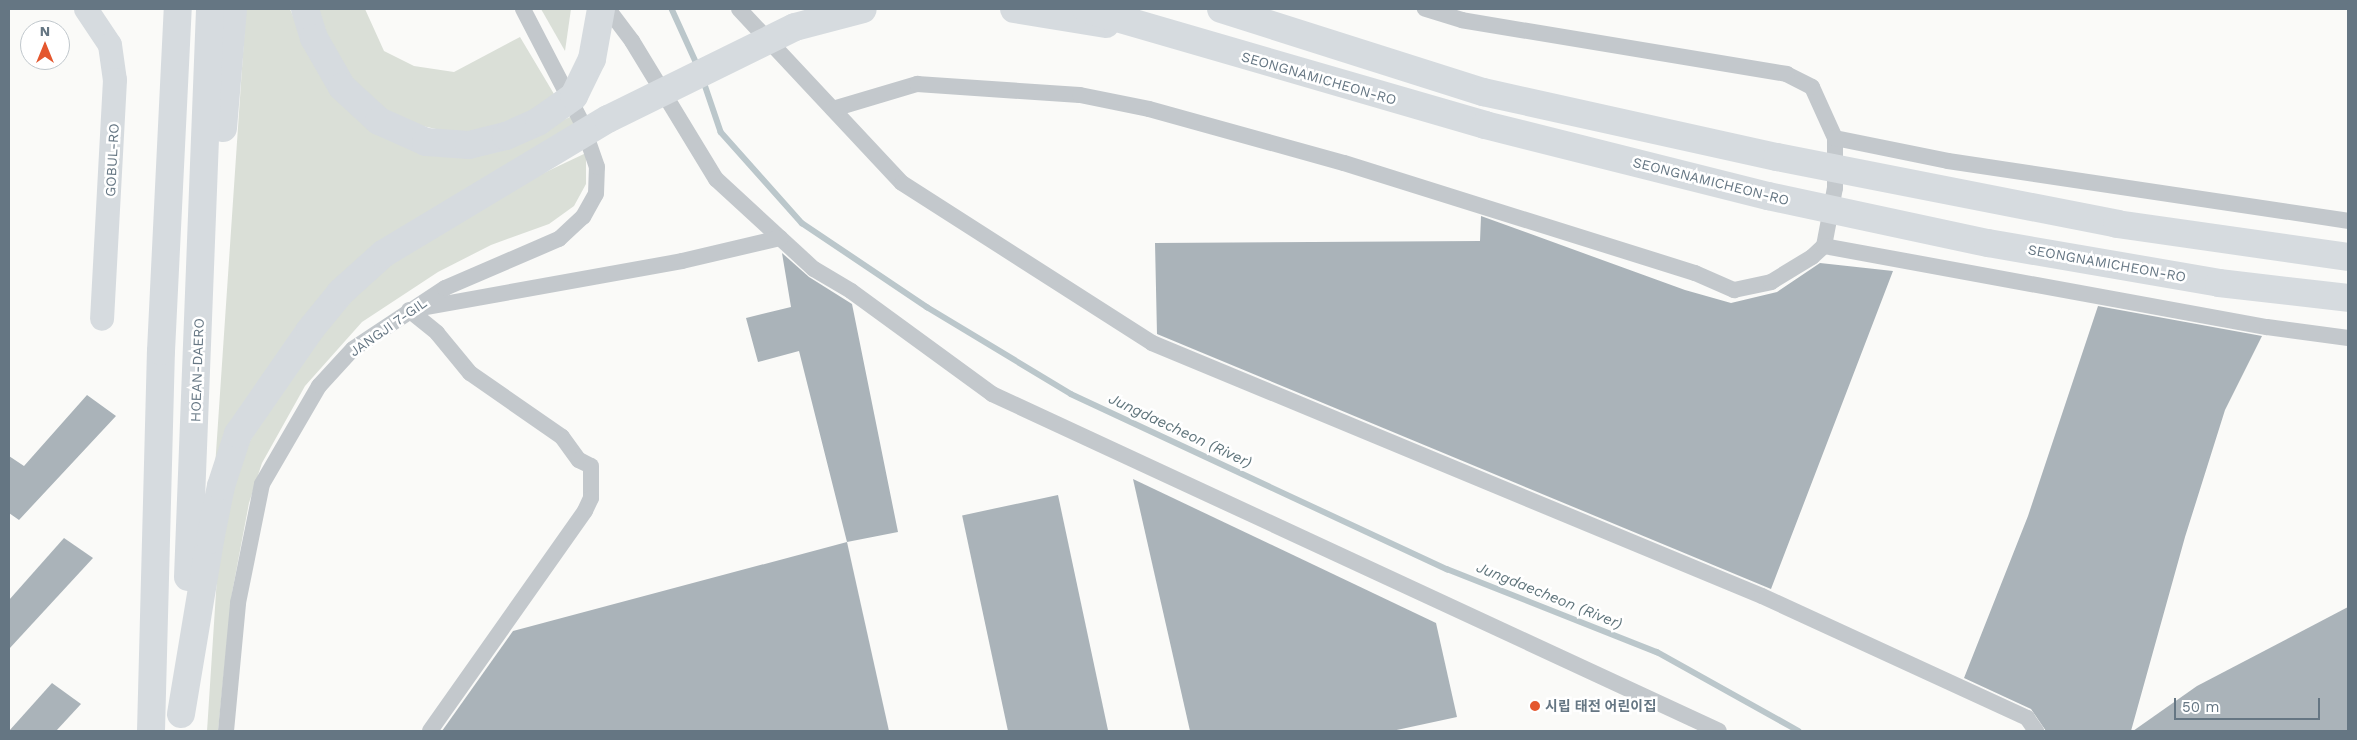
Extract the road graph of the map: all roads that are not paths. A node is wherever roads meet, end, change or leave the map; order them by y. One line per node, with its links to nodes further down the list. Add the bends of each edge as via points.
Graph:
1 (86, 9): 24 (street, GOBUL-RO, via 110,45 115,80)
2 (178, 9): 28 (highway, via 161,351)
3 (210, 9): 26 (highway, HOEAN-DAERO)
4 (233, 9): 26 (highway)
5 (305, 9): 7 (highway, via 314,38 342,87 379,121 426,142 469,145 506,136 539,121 574,96 592,59)
6 (523, 9): 23 (street, JANGJI 7-GIL, via 581,121 597,167 596,194 583,217 559,239 445,288)
7 (601, 9)
8 (608, 9): 19 (street, via 632,41 716,179)
9 (739, 9): 16 (street)
10 (863, 9): 27 (highway, via 795,27 608,119 376,260 341,292 310,330 238,434 211,531)
11 (1014, 9): 15 (highway)
12 (1086, 9): 15 (highway, SEONGNAMICHEON-RO)
13 (1221, 9): 21 (highway, via 1483,92 1777,157 2117,224)
14 (1424, 9): 17 (street, via 1462,20 1787,74 1812,87)
15 (1163, 33): 22 (highway, SEONGNAMICHEON-RO, via 1485,125 1768,196 1988,243 2219,283)
16 (833, 109): 20 (street, via 917,84 1089,97 1150,109 1344,163 1695,273 1734,290 1771,282); 32 (street, via 902,183 1152,343 1762,596 2027,718)
17 (1835, 138): 18 (street, via 1948,162); 20 (street, via 1835,188)
18 (2348, 221)
19 (780, 238): 23 (street, via 682,261); 31 (street, via 814,269 851,291 992,394)
20 (1824, 246): 25 (street, via 2267,327)
21 (2348, 257)
22 (2348, 298)
23 (409, 310): 29 (street, JANGJI 7-GIL, via 353,349 320,386 262,484 238,603); 30 (street, via 437,334 470,373 562,437 579,460 591,466 591,498 585,511)
24 (102, 319)
25 (2348, 338)
26 (194, 473): 27 (highway, HOEAN-DAERO)
27 (180, 723)
28 (151, 731)
29 (226, 731)
30 (430, 731)
31 (1719, 731)
32 (2036, 731)

